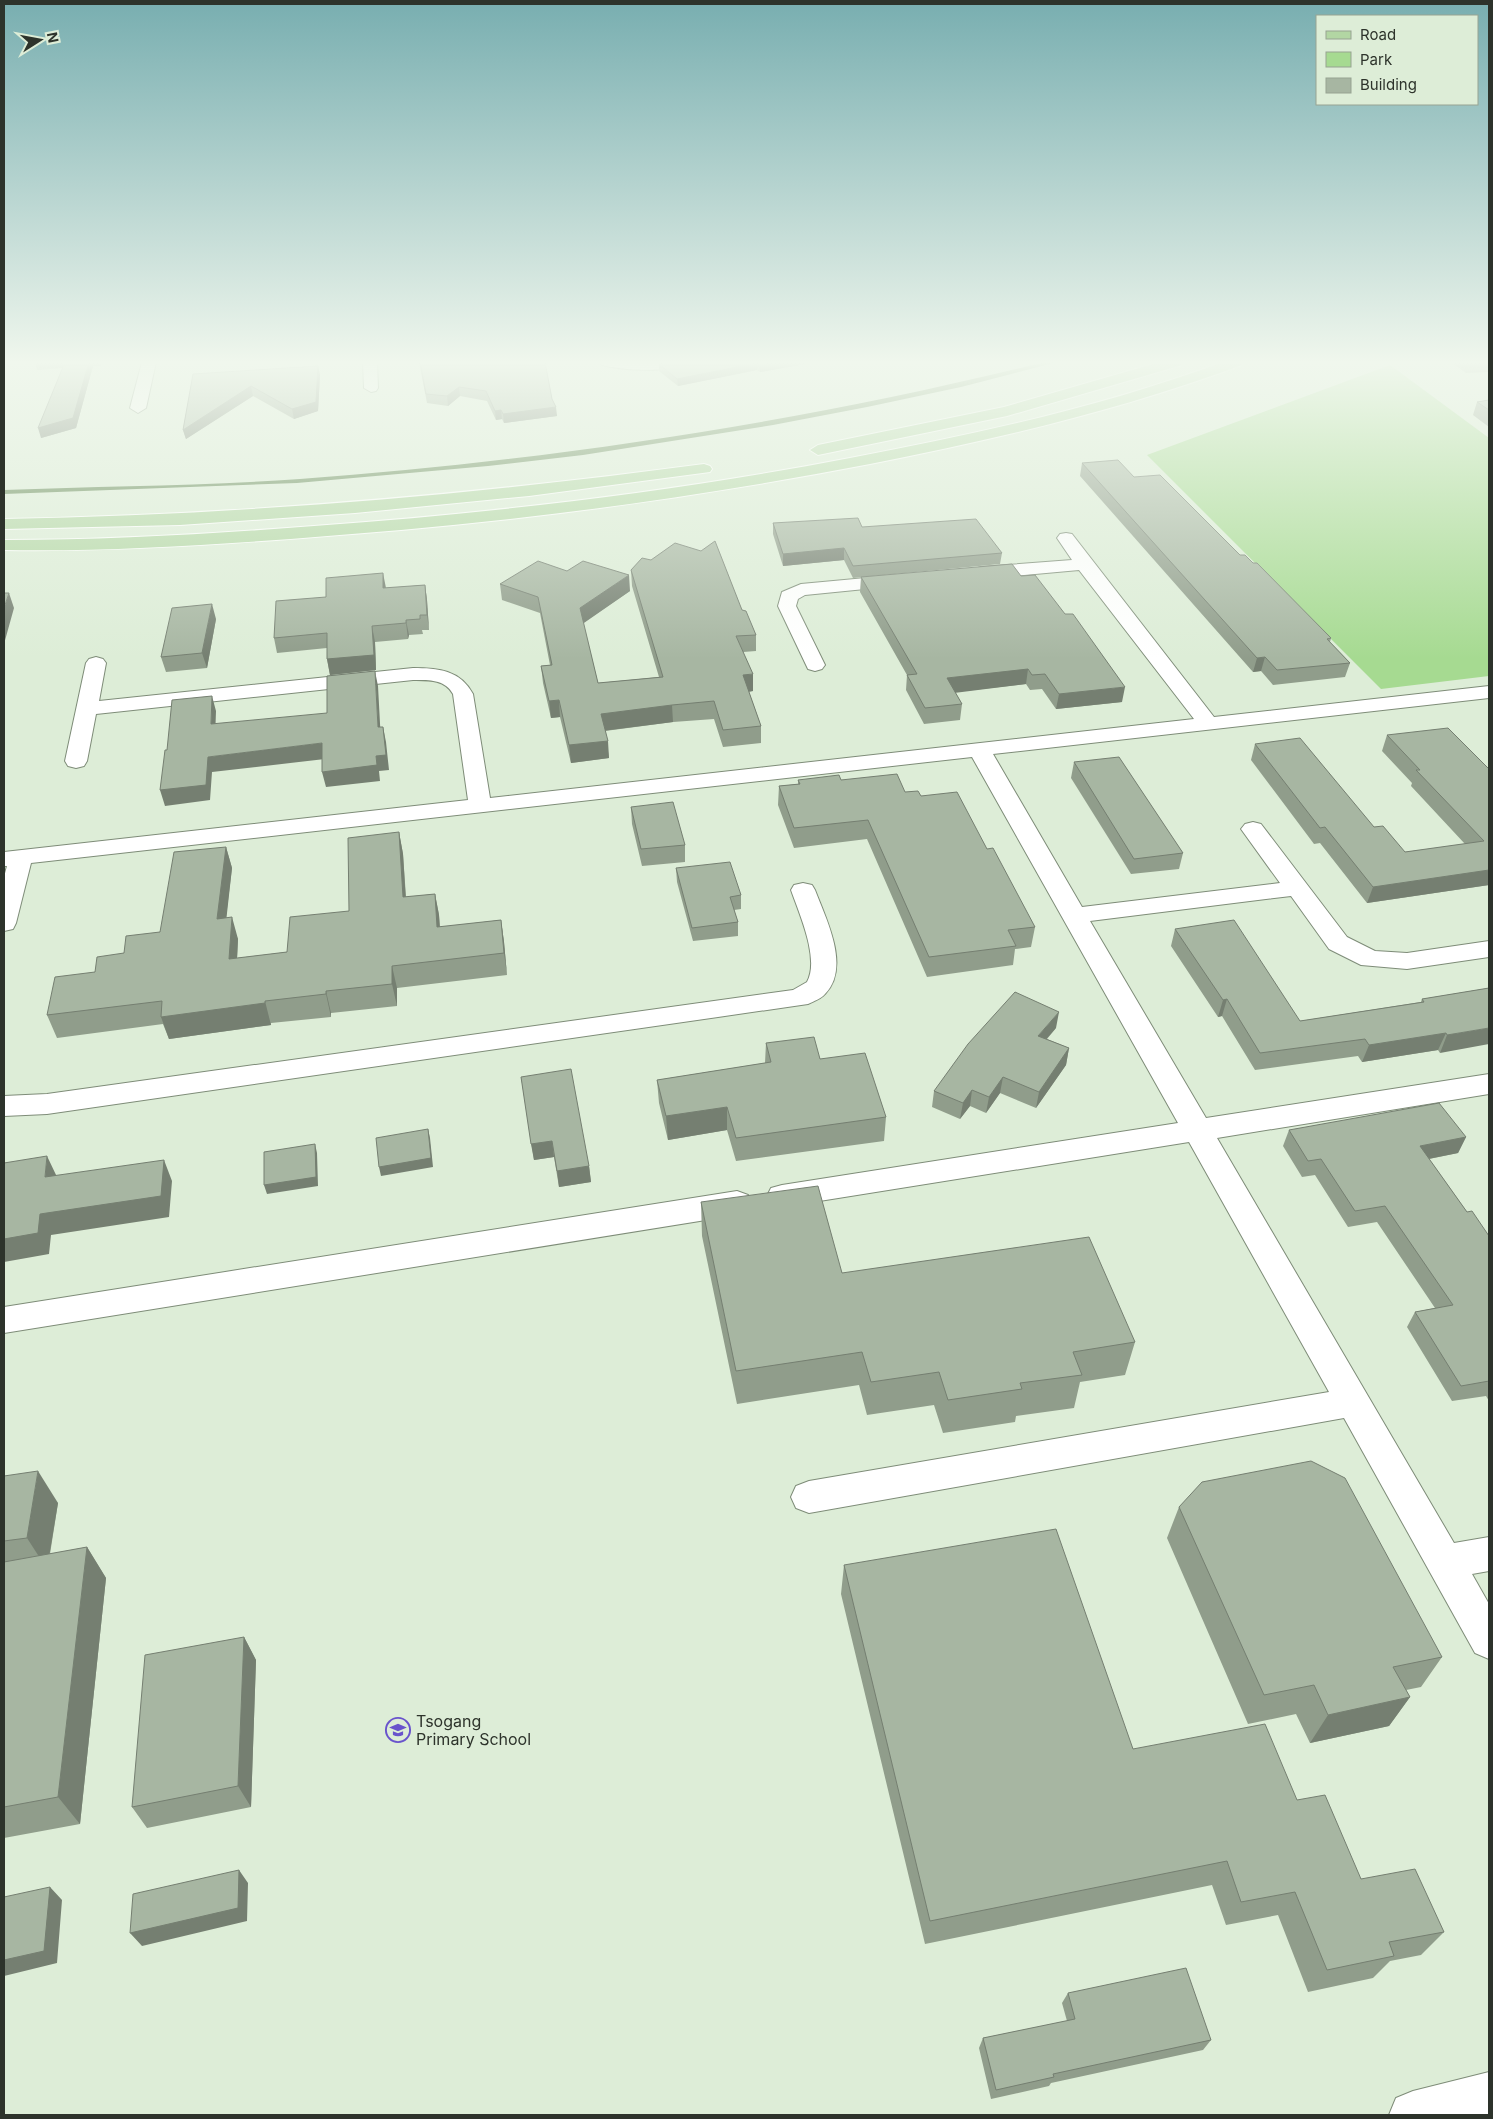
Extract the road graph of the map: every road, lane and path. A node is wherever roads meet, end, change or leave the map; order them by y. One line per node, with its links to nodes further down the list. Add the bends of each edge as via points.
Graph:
1 (862, 461): 5 (main road, via 792,475 656,495 401,526 161,542)
2 (719, 467): 3 (main road, via 583,486 393,506 180,521)
3 (4, 524)
4 (1066, 538): 6 (street)
5 (4, 546)
6 (1084, 564): 7 (street); 13 (street)
7 (967, 575)
8 (918, 579): 10 (street, via 801,590 789,596 787,606)
9 (96, 663): 12 (street)
10 (815, 665)
11 (1489, 692): 13 (street)
12 (86, 709): 15 (street); 16 (street, via 413,674 441,676 459,685 463,694)
13 (1208, 723): 14 (street)
14 (979, 749): 16 (street); 21 (street)
15 (76, 761)
16 (480, 805): 18 (street)
17 (1253, 829): 19 (street)
18 (12, 858): 22 (street)
19 (1297, 888): 21 (street); 23 (street, via 1338,943 1370,959 1407,961)
20 (803, 890): 25 (street, via 824,957 824,974 816,988 798,998 47,1104)
21 (1076, 915): 26 (street)
22 (4, 923)
23 (1489, 949)
24 (1489, 1084): 26 (street)
25 (4, 1106)
26 (1199, 1129): 27 (street); 28 (street)
27 (4, 1320)
28 (1354, 1402): 29 (street); 31 (street)
29 (810, 1497)
30 (1489, 1554): 31 (street)
31 (1445, 1562): 32 (street)
32 (1489, 1640)
33 (1475, 2104): 34 (street)
34 (1413, 2115)

